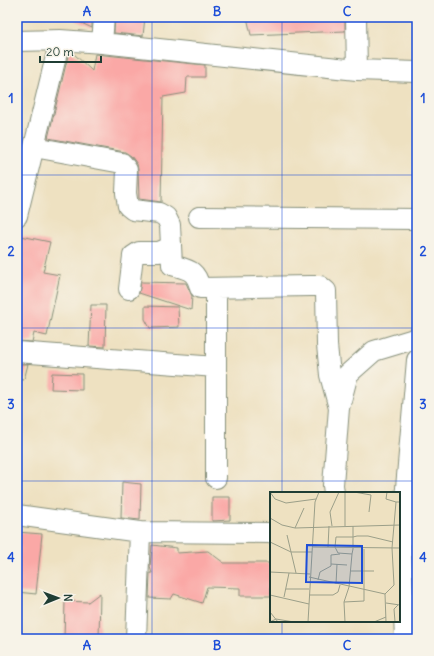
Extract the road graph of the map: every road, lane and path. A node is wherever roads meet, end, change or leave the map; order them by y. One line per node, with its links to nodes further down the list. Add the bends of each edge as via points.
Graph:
1 (104, 17): 5 (street)
2 (356, 17): 6 (street)
3 (60, 40): 4 (street); 5 (street); 8 (street)
4 (17, 41)
5 (102, 43): 6 (street)
6 (357, 70): 7 (street)
7 (417, 72)
8 (34, 147): 9 (street); 12 (street, via 122,163 127,170 128,206 133,210 159,213 166,217 170,225)
9 (17, 216)
10 (199, 217): 11 (street)
11 (417, 219)
12 (171, 247): 13 (street, via 172,265 193,271 200,288); 14 (street, via 159,252 139,252 133,256)
13 (216, 288): 18 (street); 19 (street, via 320,286 326,291 330,375)
14 (129, 289)
15 (417, 338): 19 (street, via 374,351 348,374)
16 (17, 352): 18 (street)
17 (417, 360): 25 (street)
18 (216, 367): 20 (street)
19 (339, 408): 21 (street)
20 (216, 478)
21 (334, 492)
22 (17, 515): 23 (street)
23 (140, 532): 24 (street); 26 (street)
24 (270, 533)
25 (406, 546): 27 (street)
26 (136, 639)
27 (405, 639)

